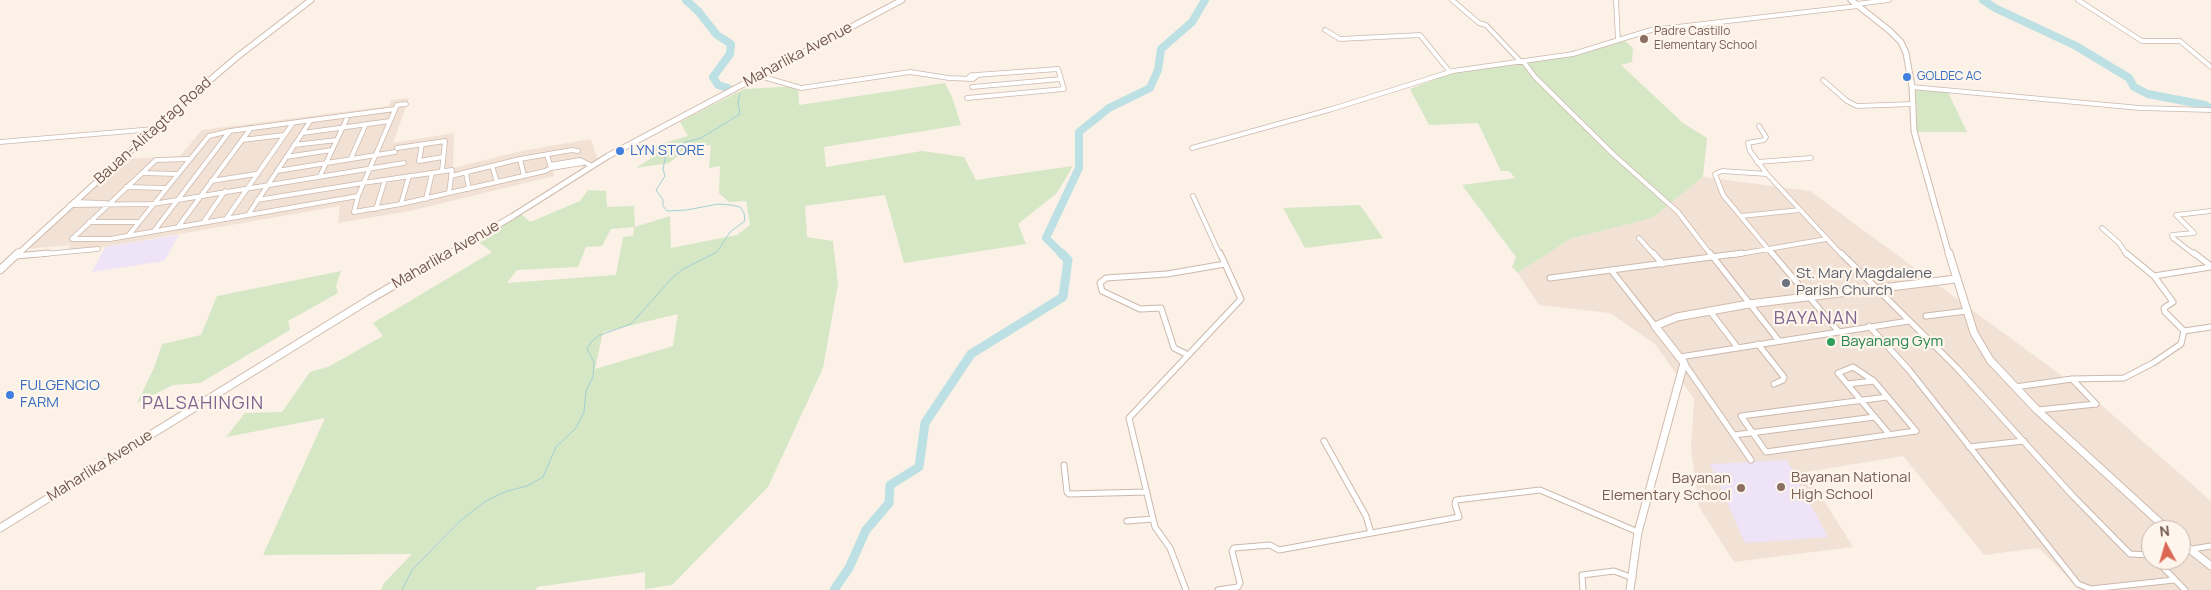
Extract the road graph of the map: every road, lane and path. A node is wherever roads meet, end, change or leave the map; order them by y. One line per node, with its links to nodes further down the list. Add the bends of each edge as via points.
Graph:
1 (311, 0): 31 (main road, Bauan-Alitagtag Road, via 237,57)
2 (902, 0): 13 (main road, Maharlika Avenue)
3 (1452, 0): 10 (street, via 1486,25)
4 (1616, 0): 9 (street)
5 (1889, 0): 7 (street)
6 (2078, 0): 11 (street, via 2142,41 2180,41)
7 (1855, 3): 9 (street, via 1651,30); 18 (main road, via 1902,42)
8 (1326, 30): 12 (street, via 1340,39 1420,35)
9 (1618, 40): 10 (street, via 1573,54)
10 (1521, 61): 12 (street); 109 (street, via 1607,148 1678,212)
11 (2211, 67)
12 (1450, 72): 40 (street)
13 (760, 76): 14 (street, via 801,88 910,72 937,77); 56 (main road, Maharlika Avenue)
14 (973, 77): 15 (street, via 1058,69); 17 (street)
15 (1061, 79): 17 (street); 17 (street, via 1063,89 967,98)
16 (1824, 80): 20 (street, via 1857,106)
17 (972, 86)
18 (1912, 87): 20 (main road); 22 (street, via 2132,107)
19 (406, 104): 21 (street, via 397,105)
20 (1913, 104): 117 (main road, via 1914,131)
21 (395, 110): 23 (street); 25 (street)
22 (2211, 110)
23 (348, 116): 24 (street); 30 (street)
24 (311, 120): 26 (street); 33 (street)
25 (390, 121): 27 (street); 43 (street)
26 (293, 123): 29 (street); 34 (street)
27 (366, 124): 30 (street); 47 (street)
28 (1759, 126): 52 (street, via 1766,137 1748,143)
29 (251, 128): 32 (street); 35 (street)
30 (342, 128): 33 (street); 36 (street)
31 (154, 129): 37 (street); 87 (main road, Bauan-Alitagtag Road)
32 (230, 131): 49 (street, via 209,136); 85 (street)
33 (302, 133): 39 (street)
34 (284, 135): 35 (street); 64 (street)
35 (242, 140): 71 (street)
36 (337, 140): 39 (street); 41 (street)
37 (0, 142)
38 (422, 144): 43 (street); 46 (street, via 445,141); 46 (street, via 419,161)
39 (294, 145): 45 (street)
40 (1192, 148)
41 (332, 150): 45 (street); 51 (street)
42 (578, 151): 44 (street)
43 (375, 154): 47 (street); 57 (street)
44 (547, 155): 50 (street); 55 (street)
45 (286, 157): 58 (street)
46 (443, 157): 59 (street)
47 (351, 158): 51 (street)
48 (1811, 158): 52 (street)
49 (189, 159): 60 (street, via 156,160); 63 (street)
50 (520, 159): 54 (street); 69 (street)
51 (326, 162): 58 (street); 66 (street)
52 (1757, 162): 65 (street)
53 (404, 163): 57 (street)
54 (492, 166): 62 (street); 72 (street)
55 (550, 166): 56 (street, via 584,163); 69 (street, via 544,172)
56 (592, 166): 156 (main road, Maharlika Avenue)
57 (370, 167): 66 (street); 73 (street)
58 (277, 171): 74 (street)
59 (442, 171): 61 (street); 68 (street, via 452,170)
60 (142, 173): 63 (street); 75 (street)
61 (432, 173): 67 (street); 84 (street)
62 (466, 173): 68 (street); 78 (street)
63 (178, 174): 76 (street)
64 (256, 174): 71 (street); 77 (street)
65 (1767, 174): 92 (street); 95 (street, via 1722,171 1715,174 1722,195)
66 (320, 176): 74 (street)
67 (409, 176): 70 (street); 90 (street)
68 (451, 176): 80 (street)
69 (524, 176): 72 (street)
70 (385, 180): 73 (street); 91 (street)
71 (211, 181): 81 (street)
72 (497, 182): 78 (street)
73 (363, 183): 82 (street); 86 (street)
74 (268, 184): 77 (street); 86 (street)
75 (126, 187): 76 (street); 88 (street)
76 (165, 188): 89 (street)
77 (247, 188): 79 (street); 96 (street)
78 (469, 189): 80 (street)
79 (224, 191): 81 (street); 99 (street)
80 (449, 193): 84 (street)
81 (200, 195): 85 (street); 100 (street)
82 (358, 196): 91 (street, via 354,212); 94 (street)
83 (1193, 196): 110 (street)
84 (426, 199): 90 (street)
85 (179, 200): 89 (street); 102 (street)
86 (258, 200): 94 (street)
87 (71, 203): 88 (street); 108 (main road, Bauan-Alitagtag Road)
88 (107, 204): 89 (street); 97 (street)
89 (153, 204): 98 (street)
90 (401, 204): 91 (street)
91 (376, 209)
92 (1800, 210): 95 (street); 105 (street)
93 (2211, 211): 112 (street, via 2176,215 2194,233 2172,235)
94 (248, 215): 96 (street)
95 (1741, 216): 107 (street)
96 (226, 219): 99 (street)
97 (89, 222): 98 (street); 103 (street, via 72,239)
98 (140, 222): 103 (street)
99 (203, 223): 100 (street)
100 (178, 227): 102 (street)
101 (2102, 228): 115 (street, via 2124,252)
102 (154, 231): 103 (street)
103 (128, 236)
104 (1639, 238): 111 (street)
105 (1826, 239): 107 (street); 118 (street)
106 (98, 249): 108 (street)
107 (1767, 249): 109 (street); 119 (street)
108 (15, 256): 113 (main road, Bauan-Alitagtag Road)
109 (1714, 258): 111 (street); 120 (street)
110 (1225, 264): 133 (street, via 1241,299); 133 (street, via 1167,274 1106,278 1100,283 1102,292 1140,309 1162,308 1174,348)
111 (1662, 264): 114 (street)
112 (2211, 267): 115 (street)
113 (0, 270)
114 (1611, 270): 116 (street); 125 (street)
115 (2154, 276): 129 (street, via 2173,302 2164,308 2165,312)
116 (1550, 278)
117 (1956, 279): 118 (main road); 122 (main road)
118 (1877, 288): 119 (main road); 124 (street)
119 (1809, 296): 120 (main road); 128 (street)
120 (1749, 304): 121 (main road); 130 (street)
121 (1708, 310): 125 (main road); 132 (street)
122 (1966, 311): 123 (street); 139 (main road, via 1990,360)
123 (1926, 316)
124 (1909, 321): 126 (street); 148 (street)
125 (1655, 326): 134 (main road)
126 (1869, 326): 128 (street); 149 (street, via 1909,370)
127 (2211, 327): 129 (street)
128 (1838, 331): 130 (street)
129 (2184, 331): 135 (street, via 2181,344 2124,378)
130 (1779, 340): 131 (street)
131 (1758, 344): 132 (street); 137 (street, via 1784,377)
132 (1738, 348): 134 (street)
133 (1188, 355): 152 (street, via 1129,418)
134 (1682, 360): 146 (street); 157 (main road)
135 (2072, 380): 139 (street); 142 (street, via 2096,404)
136 (1874, 381): 138 (street); 138 (street, via 1853,367 1838,373); 140 (street)
137 (1774, 384)
138 (1847, 384): 141 (street)
139 (2015, 387): 142 (main road)
140 (1887, 397): 141 (street); 145 (street, via 1916,431)
141 (1860, 400): 143 (street); 144 (street, via 1741,416)
142 (2037, 410): 154 (main road)
143 (1875, 417): 144 (street); 145 (street)
144 (1754, 434): 145 (street, via 1766,452); 146 (street)
145 (1889, 434)
146 (1734, 435): 150 (street)
147 (1324, 441): 158 (street, via 1366,516)
148 (2024, 441): 149 (street); 162 (street, via 2130,554)
149 (1969, 447): 166 (street, via 2078,584 2091,589)
150 (1751, 460)
151 (1064, 465): 152 (street, via 1069,494)
152 (1147, 492): 153 (street)
153 (1153, 519): 155 (street); 167 (street, via 1170,548)
154 (2157, 520)
155 (1127, 521)
156 (0, 528)
157 (1638, 532): 158 (street, via 1540,490 1456,500 1460,517); 165 (main road)
158 (1371, 533): 168 (street, via 1279,550 1270,544 1234,548 1240,583 1238,587)
159 (2211, 546): 160 (street)
160 (2191, 550)
161 (2191, 551): 163 (main road)
162 (2141, 555)
163 (2211, 566)
164 (2165, 570): 166 (street)
165 (1633, 578): 169 (street, via 1614,571 1582,575); 170 (main road)
166 (2174, 580): 171 (street)
167 (1186, 590)
168 (1218, 590)
169 (1583, 590)
170 (1630, 590)
171 (2185, 590)

